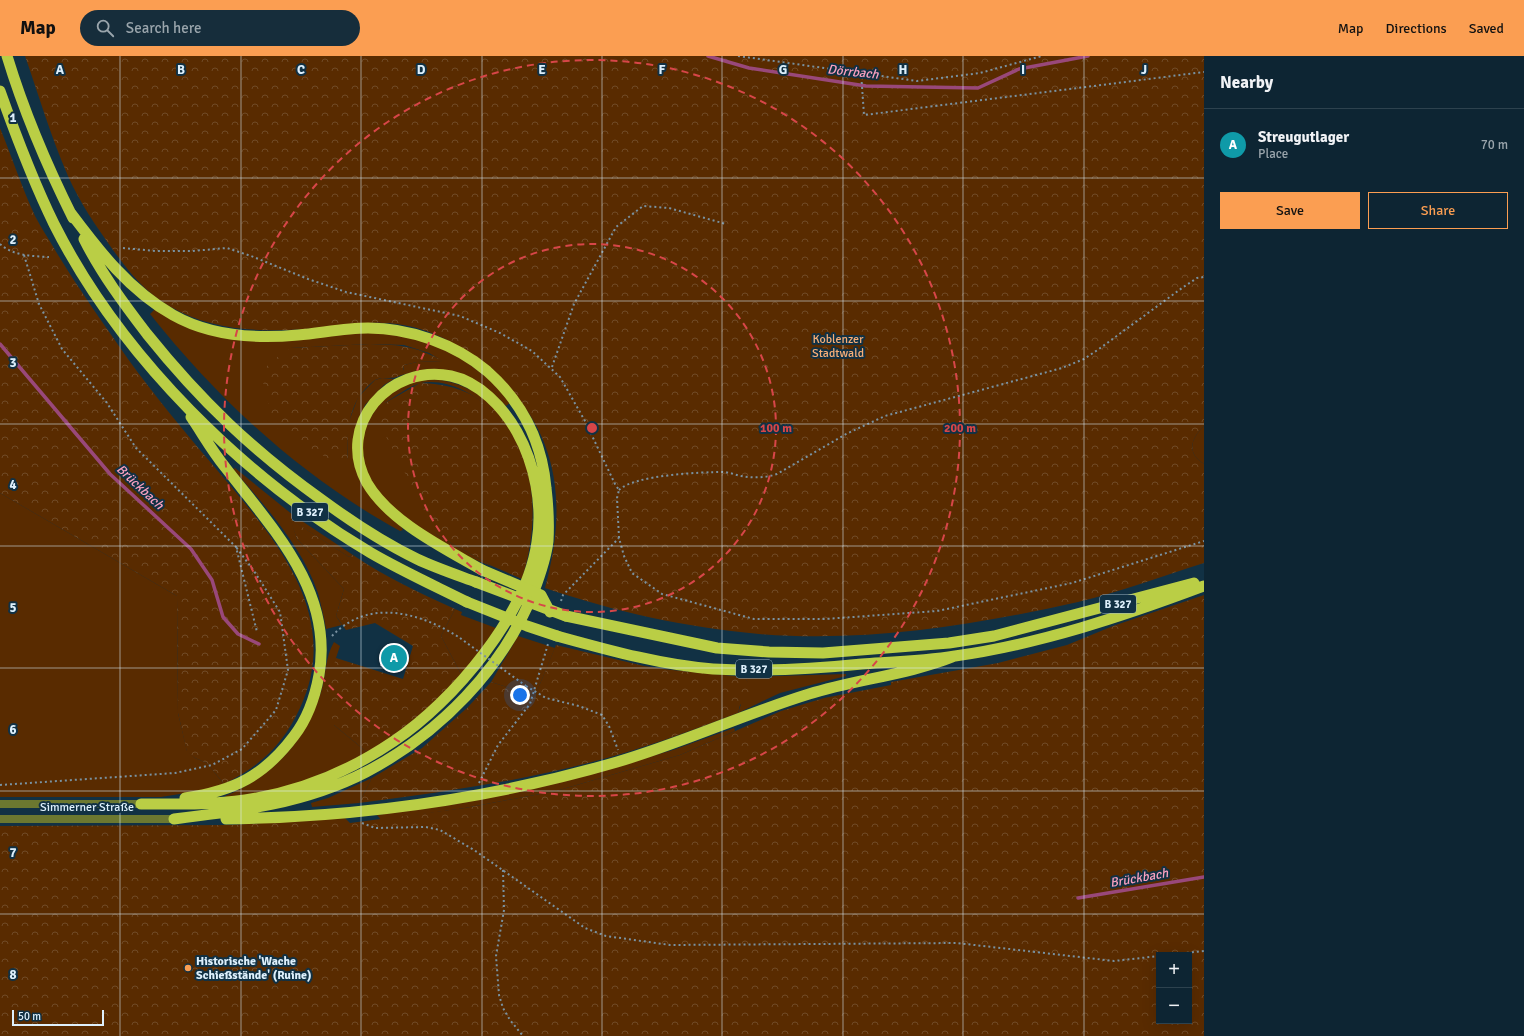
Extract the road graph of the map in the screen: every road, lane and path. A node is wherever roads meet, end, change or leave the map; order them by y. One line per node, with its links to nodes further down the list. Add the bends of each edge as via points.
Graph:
1 (7, 56): 7 (highway, B 327, via 33,129)
2 (738, 56): 5 (path)
3 (1042, 56): 5 (path, via 980,73 917,81)
4 (1204, 72): 5 (path, via 864,115)
5 (861, 74)
6 (0, 91): 15 (highway, B 327, via 54,224 80,269 140,354)
7 (70, 212): 23 (highway, B 327, bridge, via 96,262 131,313 197,394 253,447 297,482 376,536 417,559); 36 (highway, via 108,262 144,296 176,317 207,329 240,335 275,336 367,328 387,329 434,340 464,355 505,389 521,410 536,438 544,469 548,542 540,576 527,608 489,669 437,724 402,751 365,773 326,790 248,810)
8 (726, 224): 14 (path, via 670,208 643,206 616,227 574,304)
9 (0, 244): 11 (path)
10 (123, 248): 14 (path, via 155,251 227,248 346,292 460,316 513,340)
11 (24, 255): 12 (path); 19 (path, via 39,304 62,349 107,402 136,448)
12 (49, 257)
13 (1204, 277): 16 (path, via 1197,278 1182,288 1084,359 1062,368 885,416 846,434 777,474 765,477 724,472 680,475 629,482)
14 (552, 367): 16 (path, via 585,421)
15 (175, 393): 26 (highway, B 327, bridge, via 247,464 322,521 415,577); 33 (highway, via 223,465 274,528 297,565 312,593 320,624 322,652 317,688 300,728 283,750 261,770 233,788 207,795)
16 (619, 490): 17 (path)
17 (619, 538): 18 (path, via 632,573 662,594 754,619 825,619 937,611 1072,583); 22 (path, via 563,595)
18 (1204, 541)
19 (236, 547): 24 (path); 30 (path, via 280,612 288,670 276,710 242,749 212,765 175,773)
20 (1204, 580): 23 (highway, B 327, bridge, via 994,636 949,643 823,653 717,648)
21 (1204, 586): 27 (highway, B 327, via 1104,621)
22 (561, 602)
23 (550, 612): 33 (highway, bridge, via 541,595 482,570 432,541 397,516 368,484 359,460 358,441 363,421 379,397 399,381 417,375 436,373 455,377 475,386 493,400 510,419 534,472 538,508 537,542 530,574 498,633 480,660 428,715 396,740 360,762 322,780 281,793 245,800 208,804)
24 (257, 632)
25 (330, 638): 28 (path, bridge, via 348,622 386,612 430,621 444,627)
26 (553, 638): 27 (highway, B 327, via 712,669 822,668); 28 (path)
27 (955, 656): 29 (highway, via 931,666 810,693 675,744)
28 (534, 692): 29 (path, via 602,715); 31 (path, via 530,704 495,751)
29 (621, 761): 31 (highway)
30 (0, 785)
31 (473, 797): 34 (highway)
32 (0, 804): 33 (street, Simmerner Straße)
33 (141, 804)
34 (349, 813): 36 (highway); 37 (path, via 353,820 375,828 433,827)
35 (0, 819): 36 (street, Simmerner Straße)
36 (174, 819)
37 (503, 870): 40 (path, via 585,928 596,933 670,945 957,943 1114,961); 41 (path, via 504,910 496,956 499,995 510,1020)
38 (1204, 951): 39 (path)
39 (1192, 952)
40 (1156, 956)
41 (524, 1036)

